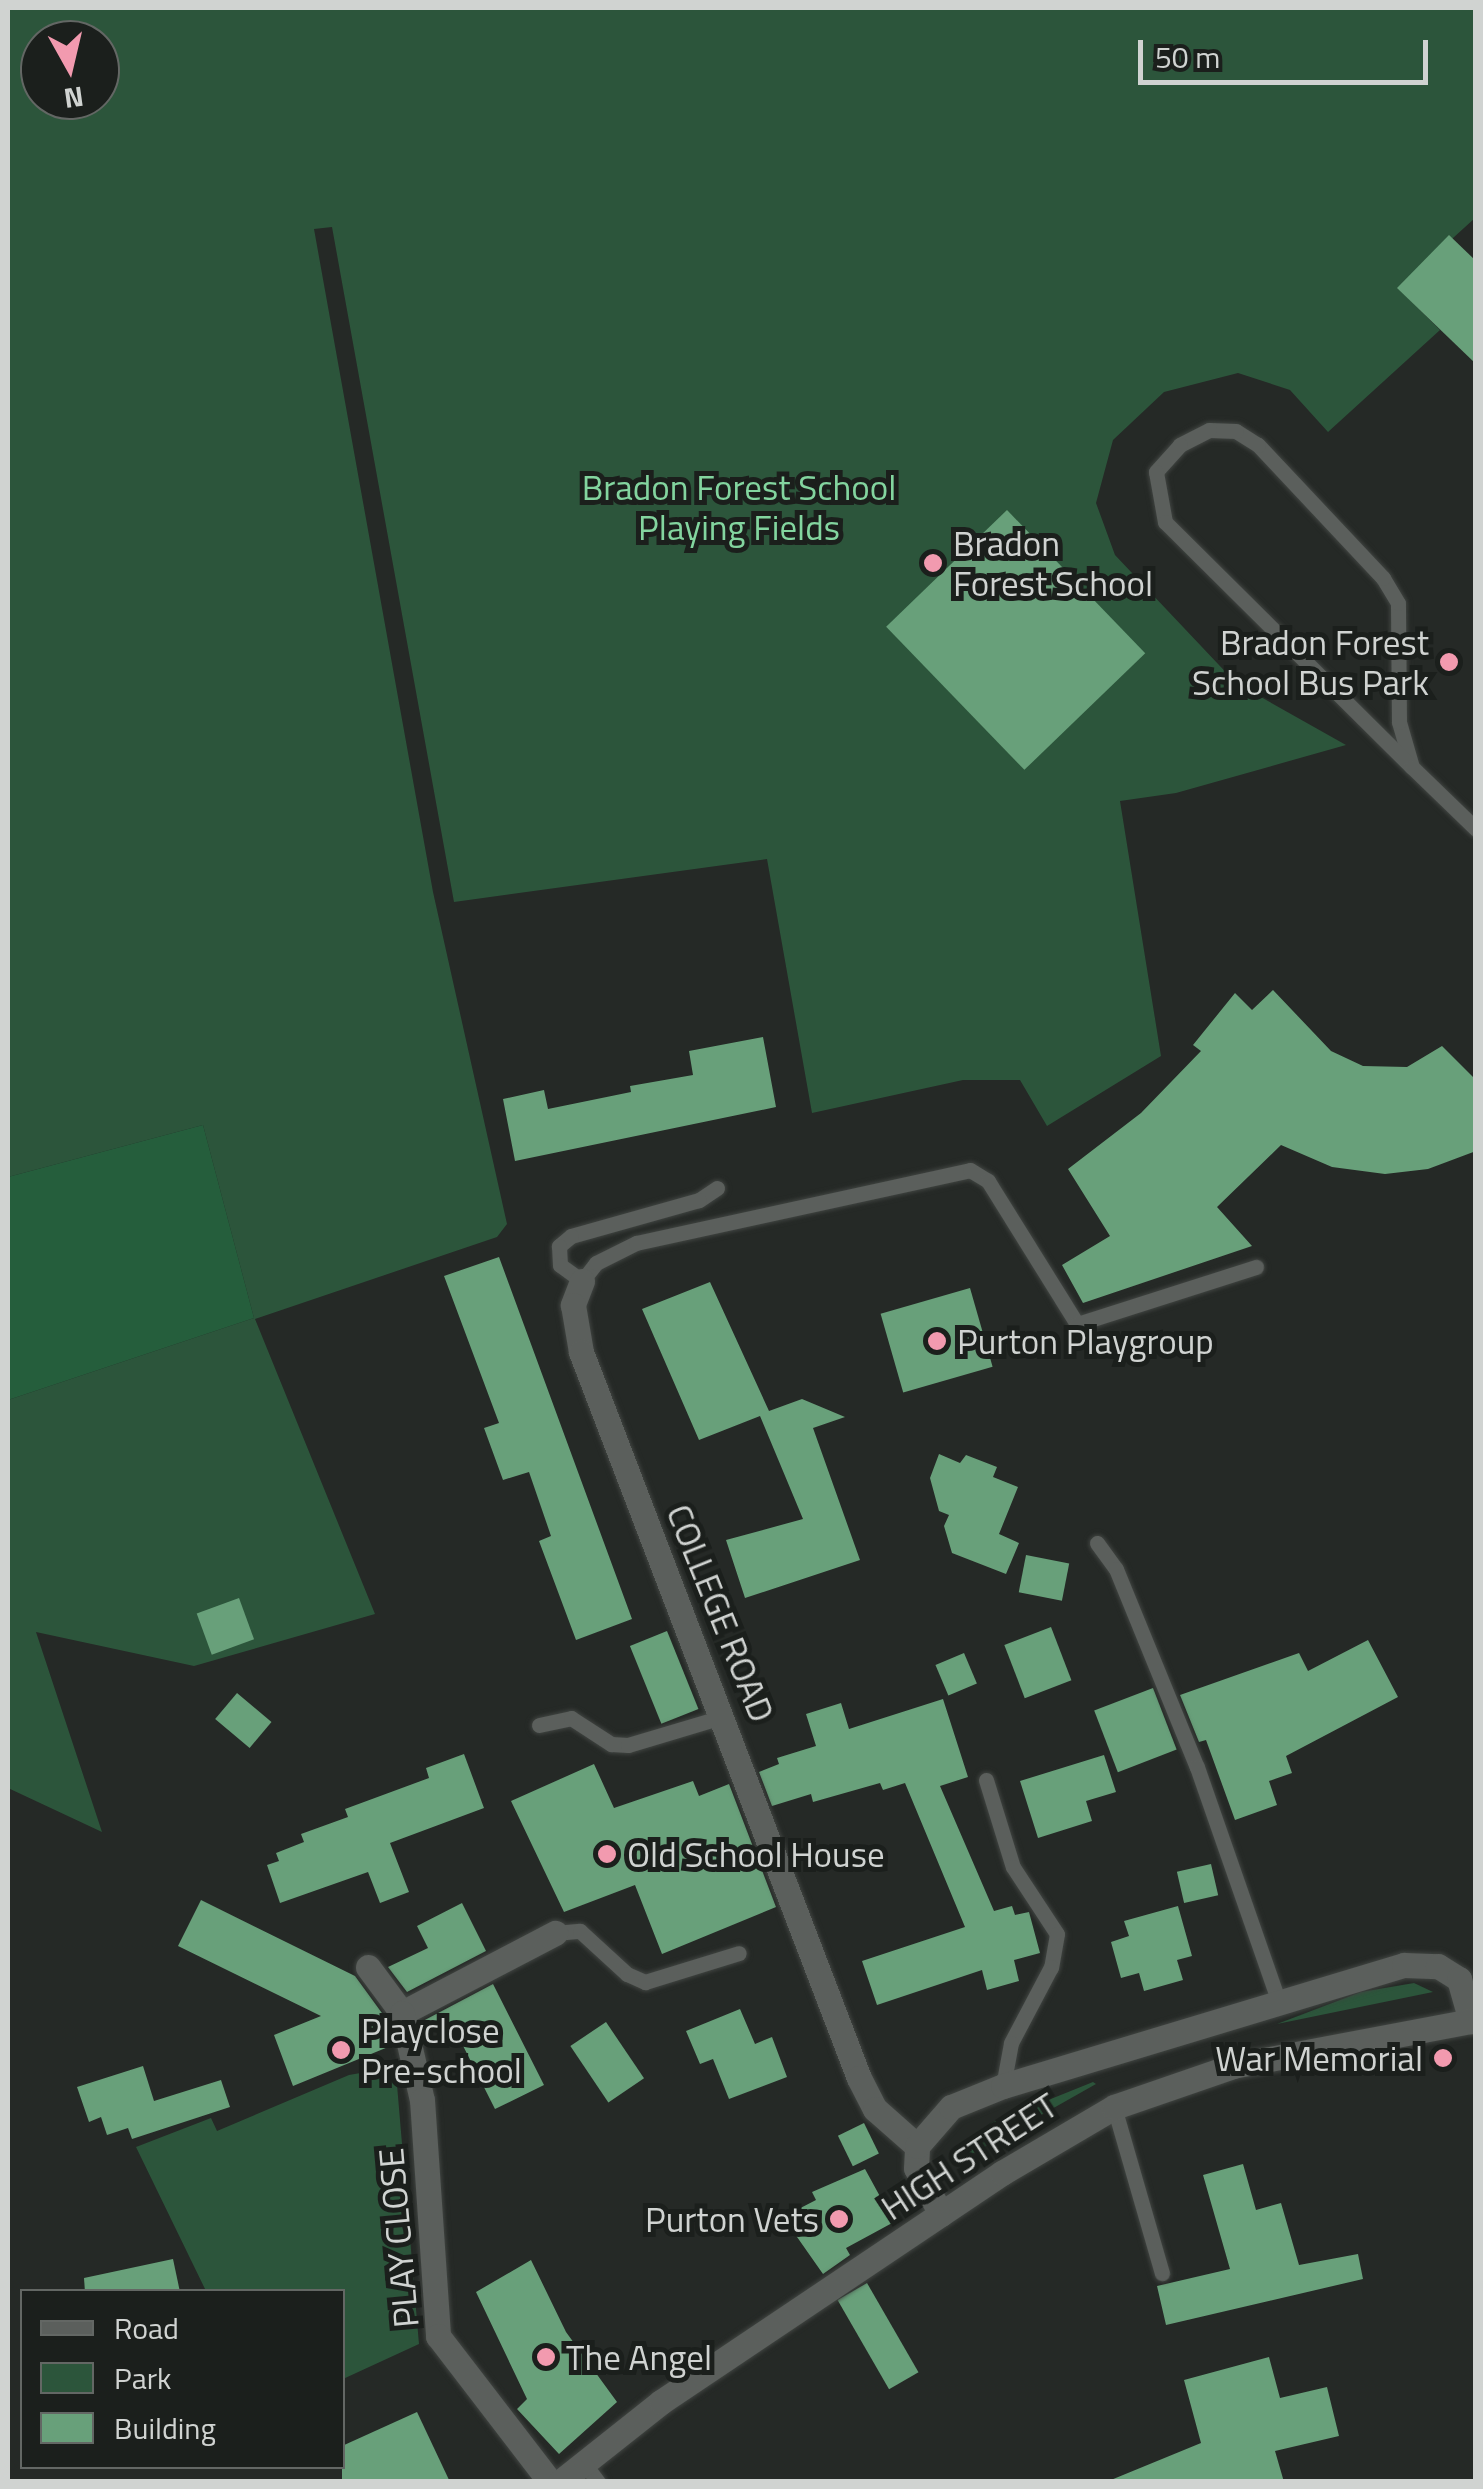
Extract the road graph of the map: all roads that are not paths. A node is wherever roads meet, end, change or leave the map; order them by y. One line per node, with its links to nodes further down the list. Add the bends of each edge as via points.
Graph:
1 (1412, 767): 1 (lane, via 1165,522 1156,472 1180,445 1209,430 1236,431 1258,445 1382,578 1398,604 1399,722); 2 (lane)
2 (1476, 829)
3 (716, 1188): 5 (lane, via 699,1200 571,1236 556,1254)
4 (1256, 1267): 5 (lane, via 1077,1324 981,1173 956,1170 636,1243 606,1256)
5 (582, 1281): 7 (street, COLLEGE ROAD, via 574,1306 581,1352)
6 (1097, 1544): 13 (lane, via 1116,1569 1197,1767)
7 (725, 1716): 8 (lane, via 628,1745 611,1744 583,1721); 18 (street, COLLEGE ROAD, via 860,2078 875,2109)
8 (539, 1724)
9 (986, 1780): 16 (lane, via 1014,1868 1054,1922 1058,1947 1011,2043)
10 (556, 1933): 11 (lane, via 580,1931 645,1982); 14 (street)
11 (739, 1954)
12 (368, 1966): 14 (street, PLAY CLOSE)
13 (1278, 1999): 15 (street, via 1404,1965 1438,1966 1459,1978); 16 (street)
14 (402, 2013): 22 (street, PLAY CLOSE, via 422,2100 438,2336)
15 (1473, 2021): 17 (street, HIGH STREET, via 1233,2066)
16 (1003, 2086): 18 (street, via 951,2107)
17 (1114, 2107): 19 (street, HIGH STREET); 20 (lane)
18 (916, 2146): 19 (street, via 916,2168)
19 (940, 2214): 21 (street, HIGH STREET, via 661,2402)
20 (1162, 2273)
21 (591, 2472): 23 (street, HIGH STREET)
22 (550, 2482)
23 (560, 2482)

